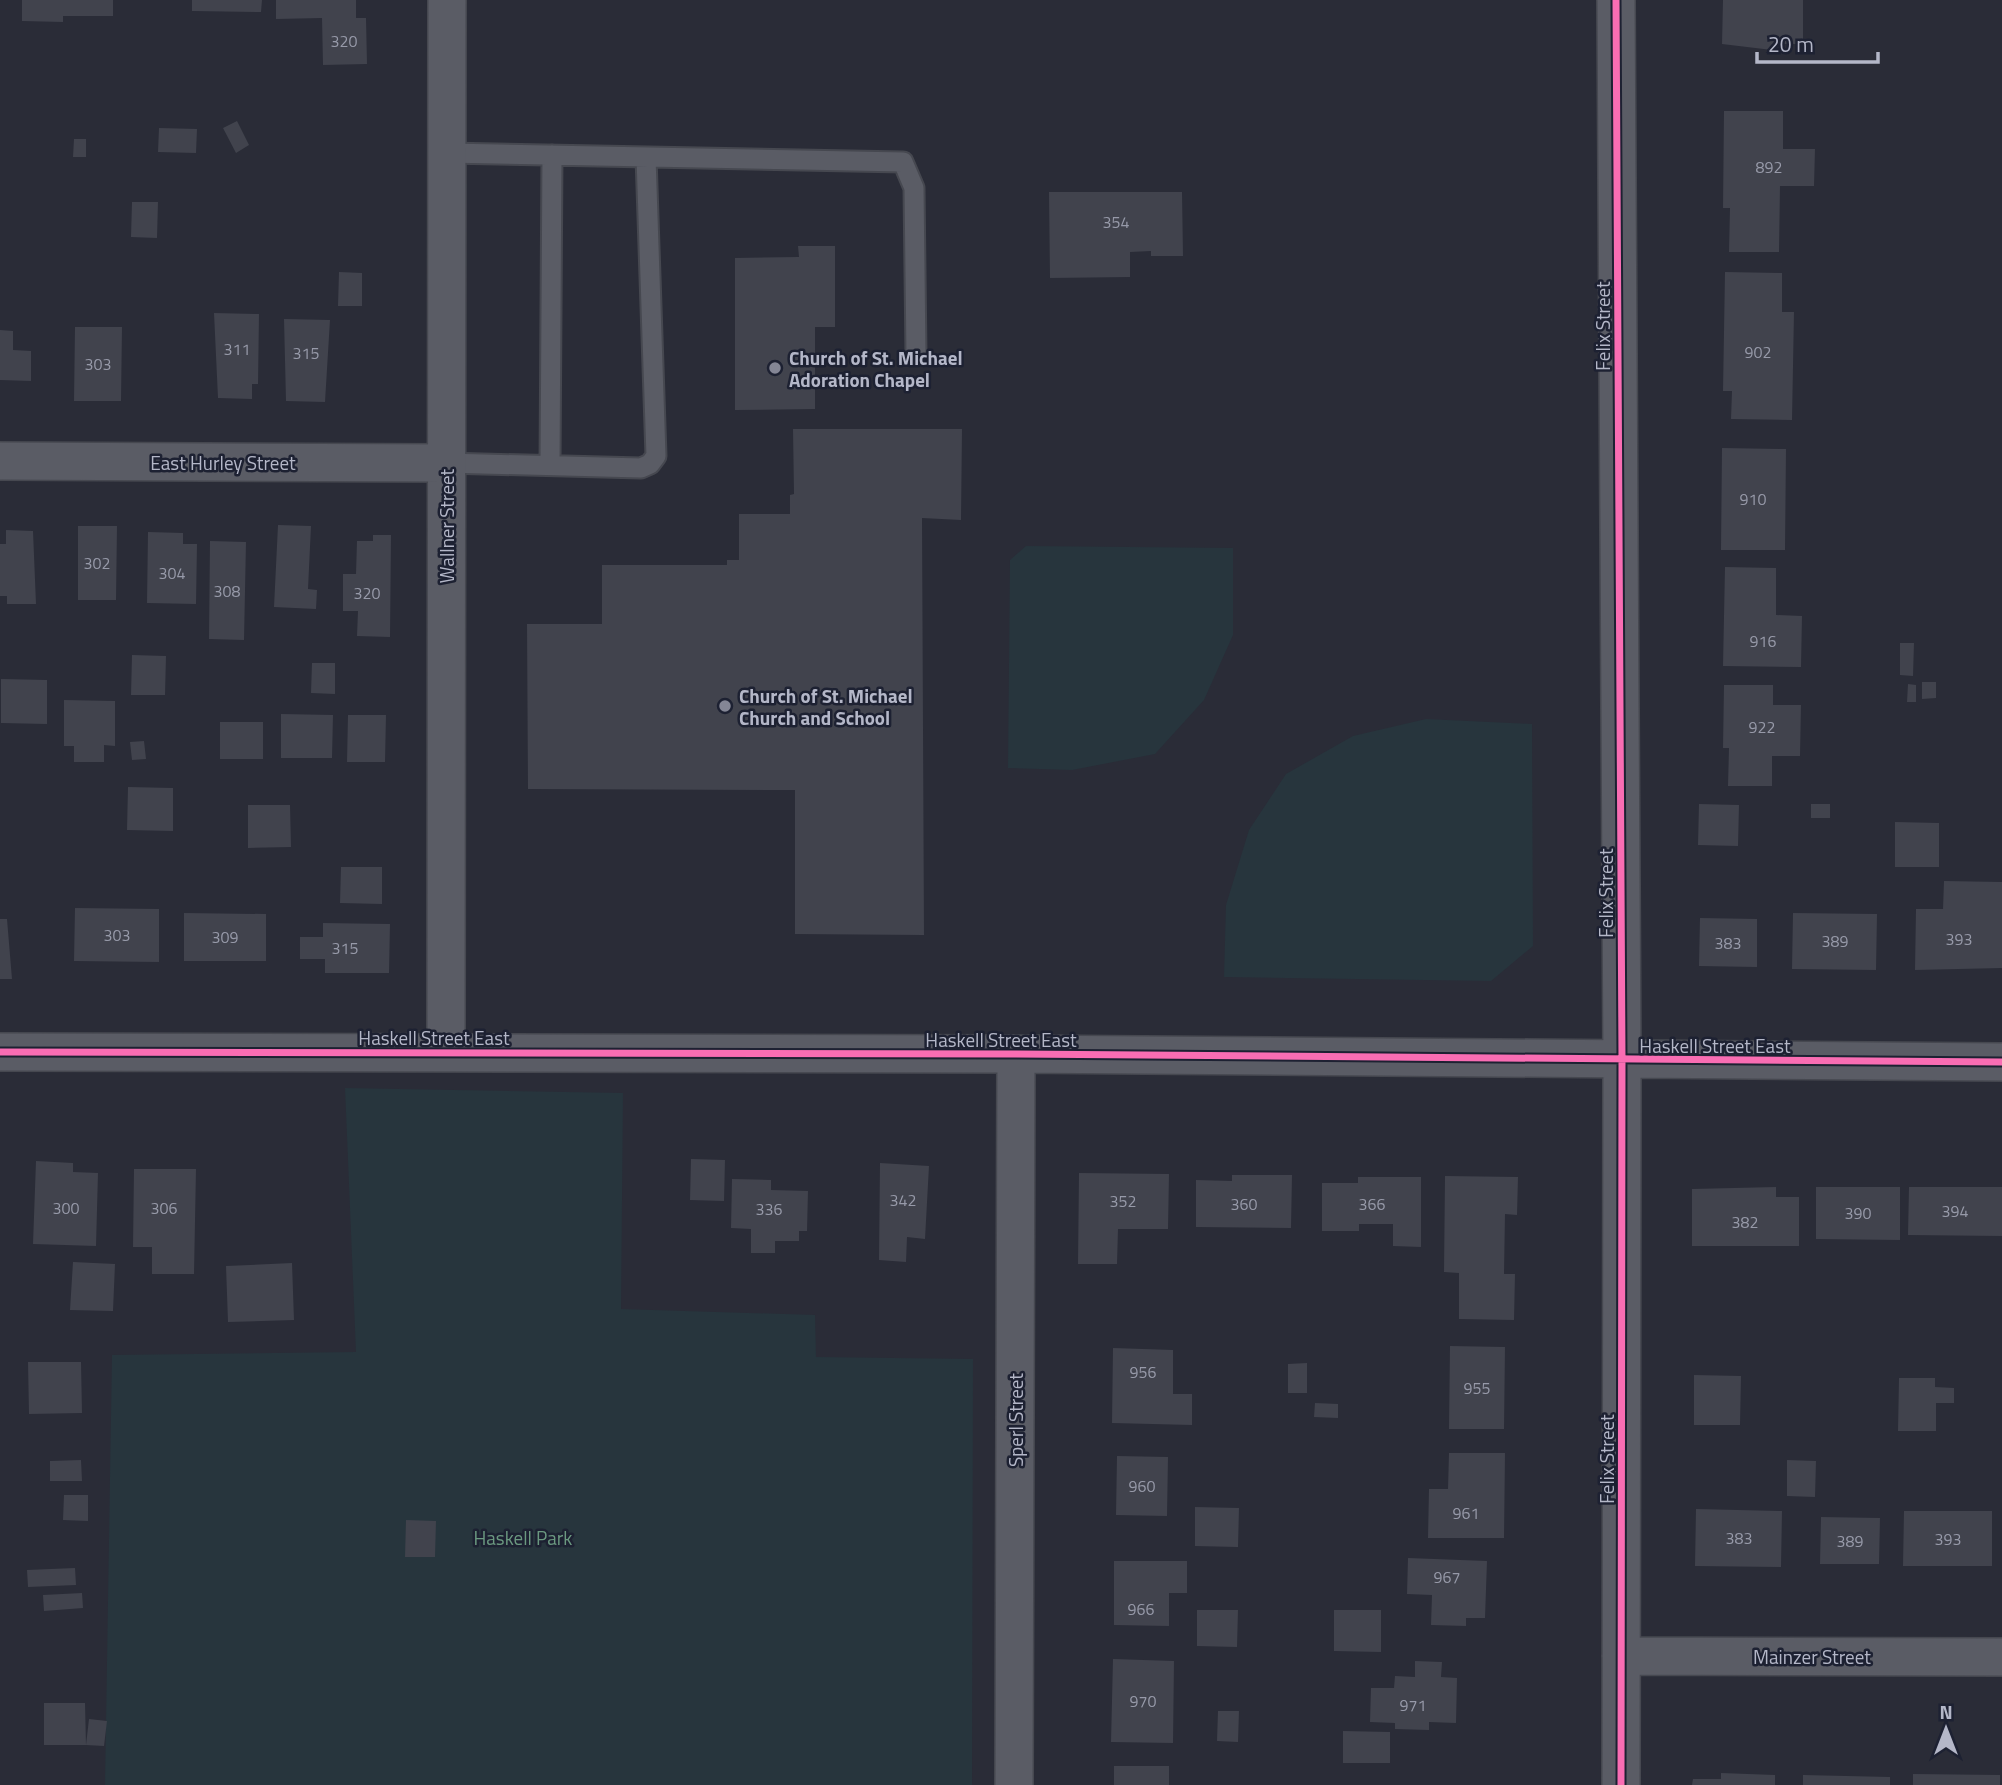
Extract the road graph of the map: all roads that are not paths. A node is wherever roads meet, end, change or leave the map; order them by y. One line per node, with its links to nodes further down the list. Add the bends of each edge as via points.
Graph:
1 (447, 0): 3 (street, Wallner Street)
2 (1616, 0): 13 (street, Felix Street)
3 (447, 153): 4 (lane); 8 (street, Wallner Street)
4 (552, 155): 5 (lane); 9 (lane)
5 (646, 158): 6 (lane, via 903,162 914,188); 9 (lane, via 656,456 641,468)
6 (916, 355)
7 (0, 461): 8 (street, East Hurley Street)
8 (446, 463): 9 (lane); 11 (street, Wallner Street)
9 (550, 465)
10 (0, 1052): 11 (street, Haskell Street East)
11 (446, 1052): 12 (street, Haskell Street East)
12 (1016, 1054): 13 (street, Haskell Street East); 17 (street, Sperl Street)
13 (1622, 1060): 14 (street, Haskell Street East); 15 (street, Felix Street)
14 (2002, 1062)
15 (1621, 1656): 16 (street, Mainzer Street); 18 (street, Felix Street)
16 (2002, 1657)
17 (1014, 1785)
18 (1621, 1785)

